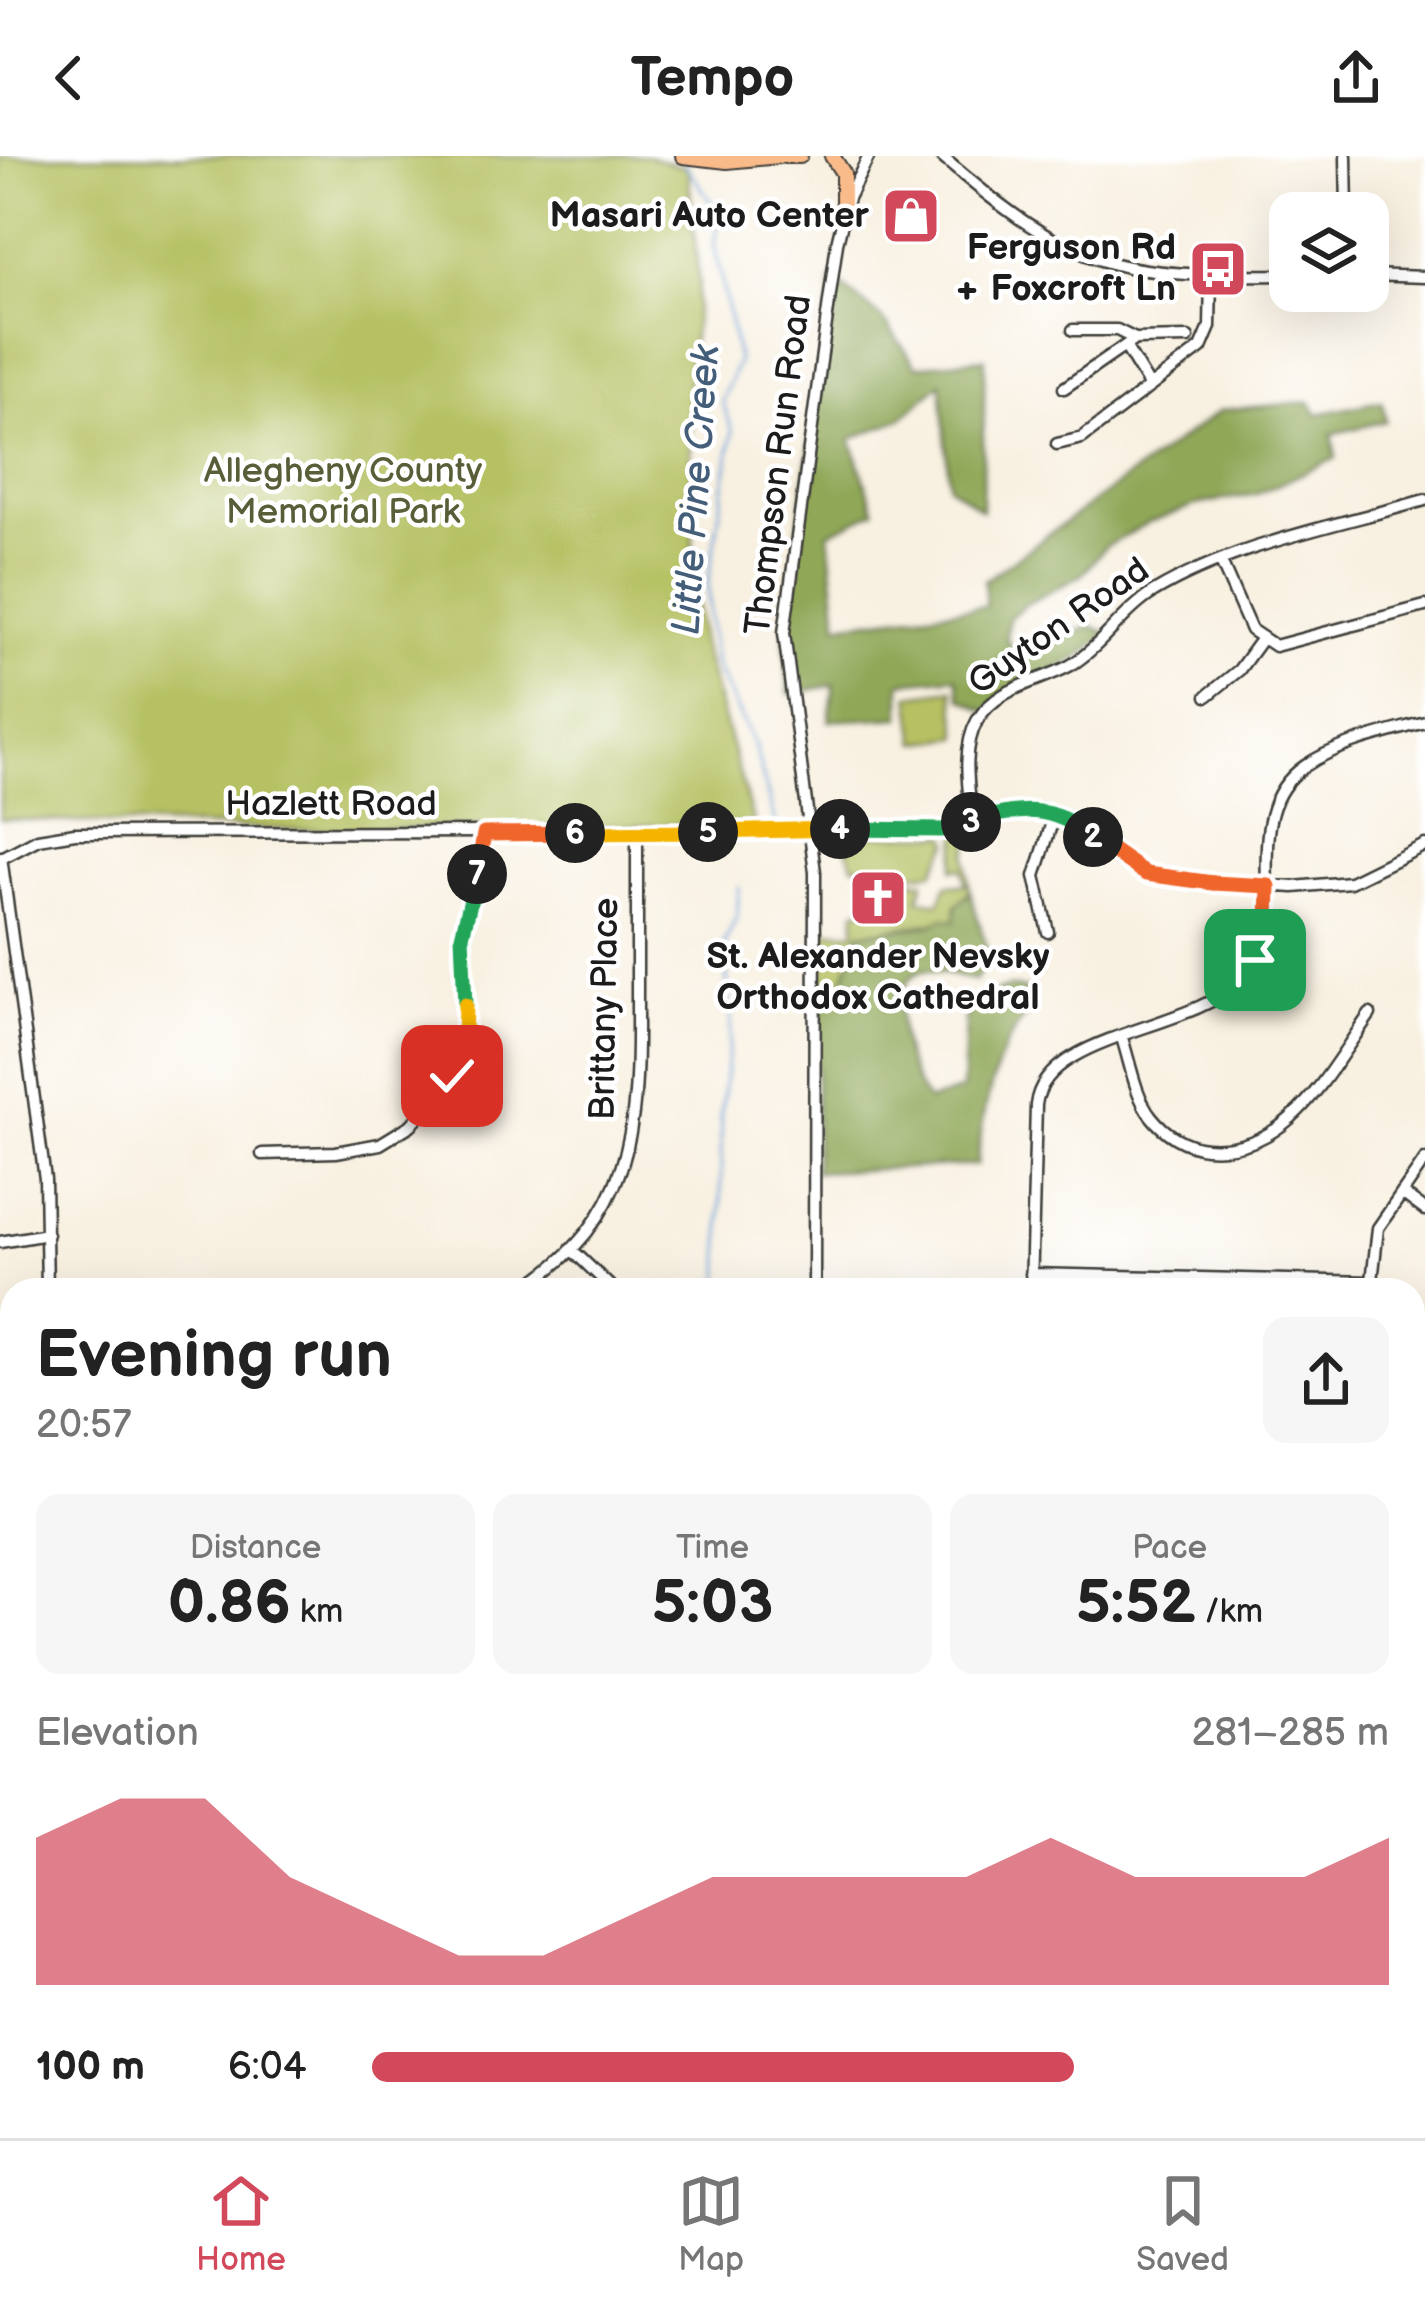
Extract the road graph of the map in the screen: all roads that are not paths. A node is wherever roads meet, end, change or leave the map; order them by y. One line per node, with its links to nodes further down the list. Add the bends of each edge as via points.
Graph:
1 (683, 156): 2 (main road)
2 (782, 156): 3 (main road)
3 (800, 156)
4 (832, 156): 9 (main road, via 843,172)
5 (868, 156): 9 (street, Thompson Run Road)
6 (941, 156): 11 (street, via 1063,248 1128,269)
7 (1346, 156): 8 (street)
8 (1347, 192)
9 (843, 213): 28 (street, Thompson Run Road, via 785,614 788,694)
10 (1269, 275): 11 (street)
11 (1211, 276): 17 (street, via 1204,344)
12 (1389, 276): 13 (street)
13 (1425, 277)
14 (1072, 330): 16 (street, via 1117,330)
15 (1188, 338): 16 (street)
16 (1130, 342): 17 (street); 18 (street)
17 (1150, 387): 19 (street, via 1082,438)
18 (1064, 388)
19 (1057, 444)
20 (1425, 500): 21 (street, Guyton Road)
21 (1221, 562): 23 (street); 27 (street, Guyton Road, via 1154,592 1078,660 985,711 969,750)
22 (1425, 606): 23 (street, via 1288,646)
23 (1260, 641): 24 (street)
24 (1208, 696)
25 (1425, 722): 33 (street, via 1324,756 1289,779 1270,812)
26 (1055, 813): 27 (street, via 1021,809); 33 (street, via 1153,877); 34 (street, via 1035,870)
27 (972, 821): 28 (street, via 946,830)
28 (812, 830): 29 (street, Hazlett Road); 48 (street, Thompson Run Road)
29 (638, 832): 30 (street, Hazlett Road); 43 (street, Brittany Place, via 635,1128 615,1187)
30 (484, 834): 32 (street, Hazlett Road, via 76,833 38,839); 37 (street, via 462,936 464,1040 446,1084 411,1125 380,1144)
31 (1424, 848): 33 (street, via 1340,885)
32 (1, 858): 41 (street)
33 (1269, 886): 36 (street, via 1260,951 1236,985)
34 (1048, 932)
35 (1370, 1014): 36 (street, via 1290,1120 1261,1142 1234,1148 1194,1146 1160,1125 1145,1107)
36 (1122, 1038): 44 (street, via 1072,1055 1040,1088)
37 (262, 1154)
38 (1425, 1160): 39 (street)
39 (1402, 1192): 40 (street); 51 (street, via 1375,1237)
40 (1425, 1210)
41 (47, 1234): 42 (street); 45 (street)
42 (0, 1242)
43 (572, 1249): 46 (street, Brittany Place); 47 (street)
44 (1031, 1274): 49 (street); 50 (street)
45 (47, 1278)
46 (535, 1278)
47 (602, 1278)
48 (814, 1278)
49 (1031, 1278)
50 (1144, 1278)
51 (1372, 1278)

